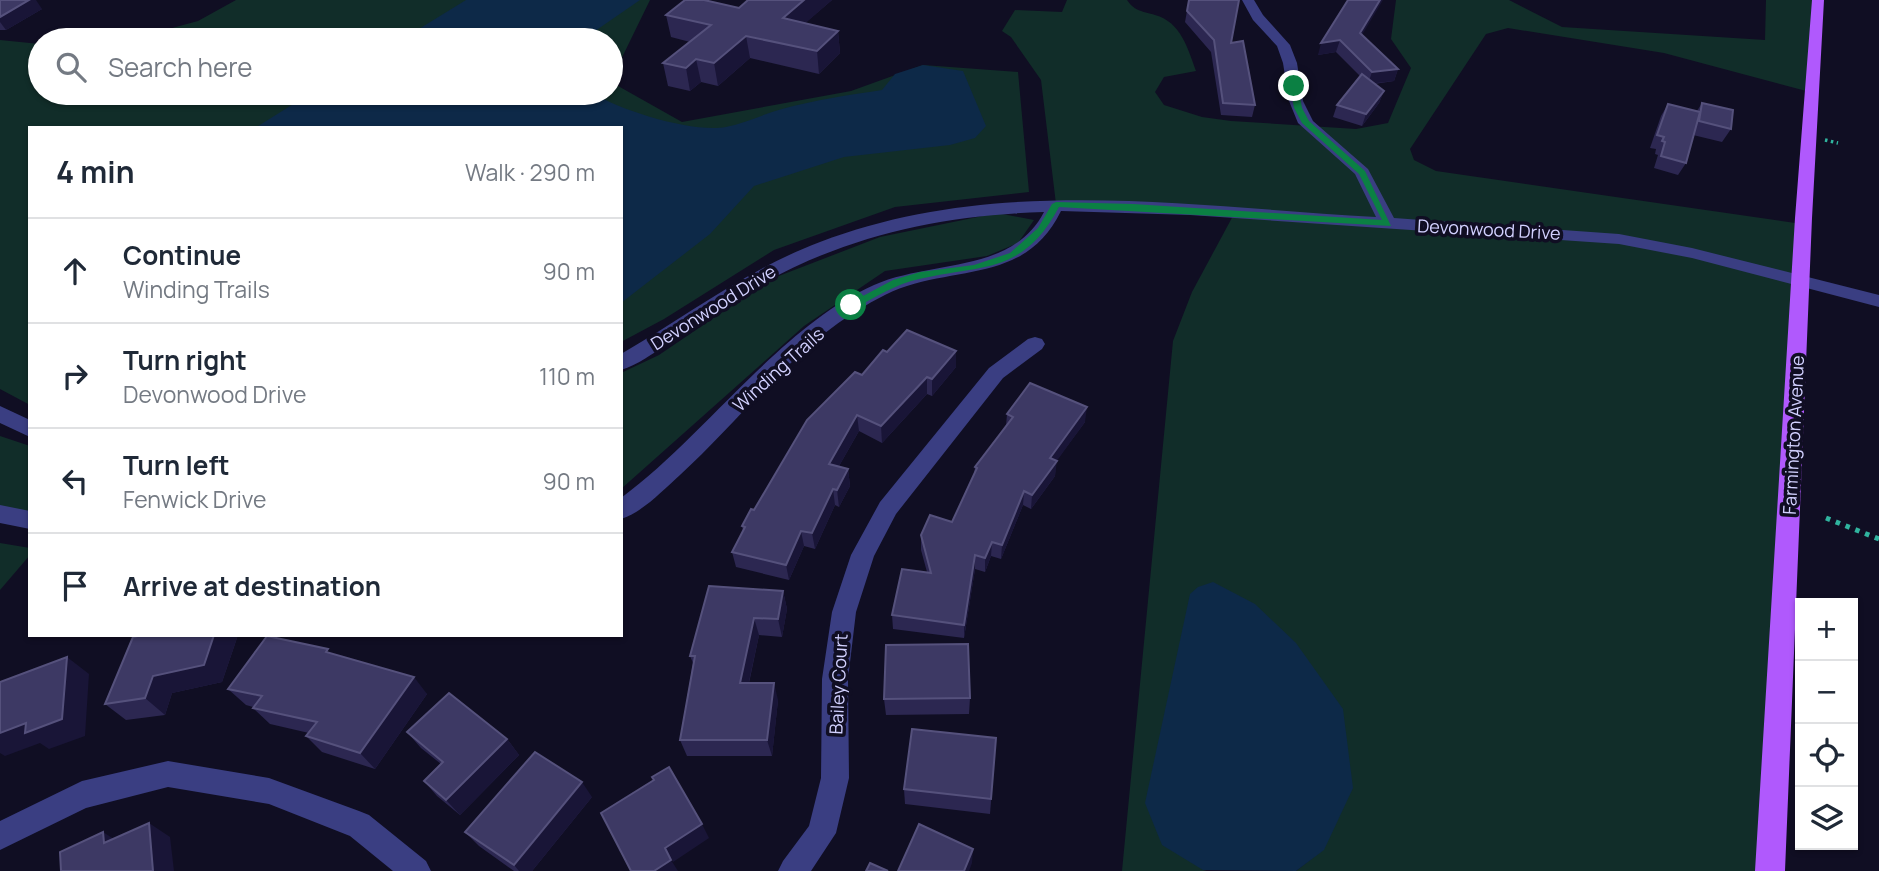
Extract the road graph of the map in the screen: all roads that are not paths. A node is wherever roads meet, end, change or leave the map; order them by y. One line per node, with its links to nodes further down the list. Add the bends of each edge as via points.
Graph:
1 (1248, 0): 4 (street, via 1283,45 1306,123 1362,172)
2 (1818, 0): 5 (main road, Farmington Avenue)
3 (1056, 204): 4 (street, Devonwood Drive); 8 (street, Devonwood Drive, via 982,208 922,218 827,245 752,280); 11 (street, Winding Trails, via 1042,230 1013,255 976,268 896,282 851,305 746,395 680,464)
4 (1388, 224): 5 (street, Devonwood Drive, via 1619,239)
5 (1800, 282): 6 (street, Devonwood Drive); 17 (main road, Farmington Avenue)
6 (1879, 301)
7 (1035, 344): 16 (street, Bailey Court, via 996,373 888,508 863,555 844,612 835,679 835,778 822,833)
8 (623, 362)
9 (0, 414): 10 (street)
10 (28, 428)
11 (623, 509)
12 (0, 514): 13 (street)
13 (28, 520)
14 (0, 836): 15 (street, via 82,795 168,774 269,791 359,825)
15 (416, 871)
16 (793, 871)
17 (1770, 871)

